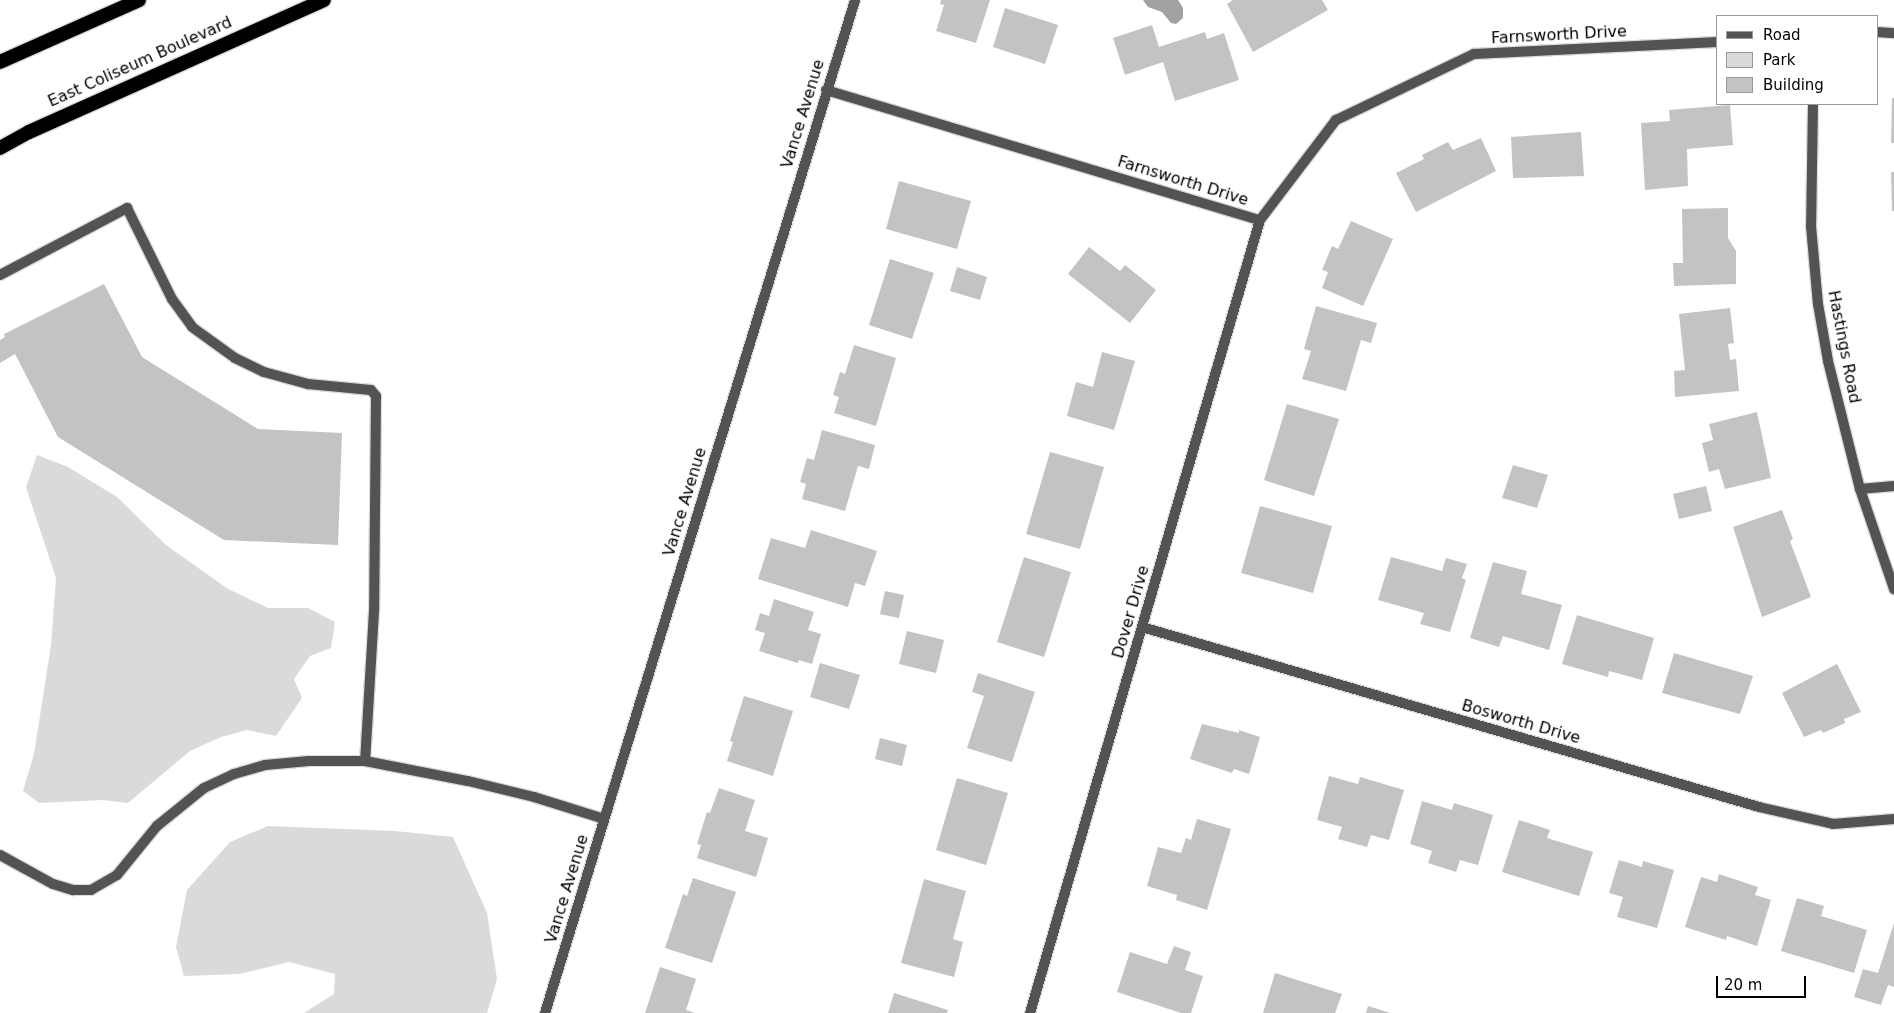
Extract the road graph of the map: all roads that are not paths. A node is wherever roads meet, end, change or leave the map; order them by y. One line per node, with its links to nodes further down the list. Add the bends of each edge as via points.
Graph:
1 (139, 0): 7 (highway)
2 (324, 0): 10 (highway, East Coliseum Boulevard, via 46,124)
3 (855, 0): 8 (street, Vance Avenue)
4 (1879, 32): 5 (street)
5 (1894, 33)
6 (1716, 42): 11 (street, Farnsworth Drive, via 1474,54 1336,120)
7 (0, 62)
8 (826, 90): 11 (street, Farnsworth Drive); 18 (street, Vance Avenue)
9 (1814, 105): 14 (street, Hastings Road, via 1812,226 1818,304 1828,361)
10 (0, 148)
11 (1260, 220): 16 (street, Dover Drive)
12 (0, 275): 17 (street, via 127,208 172,299 192,327 235,358 264,372 308,384 371,390 376,396 374,611)
13 (1894, 486): 14 (street)
14 (1860, 489): 15 (street, Hastings Road)
15 (1894, 589)
16 (1142, 627): 19 (street, Bosworth Drive, via 1760,807 1833,824); 22 (street, Dover Drive)
17 (365, 761): 18 (street, via 534,796); 20 (street, via 274,764 234,774 204,788 157,826 117,875 91,890 73,890 52,884)
18 (604, 819): 21 (street, Vance Avenue)
19 (1894, 819)
20 (0, 855)
21 (545, 1013)
22 (1030, 1013)

